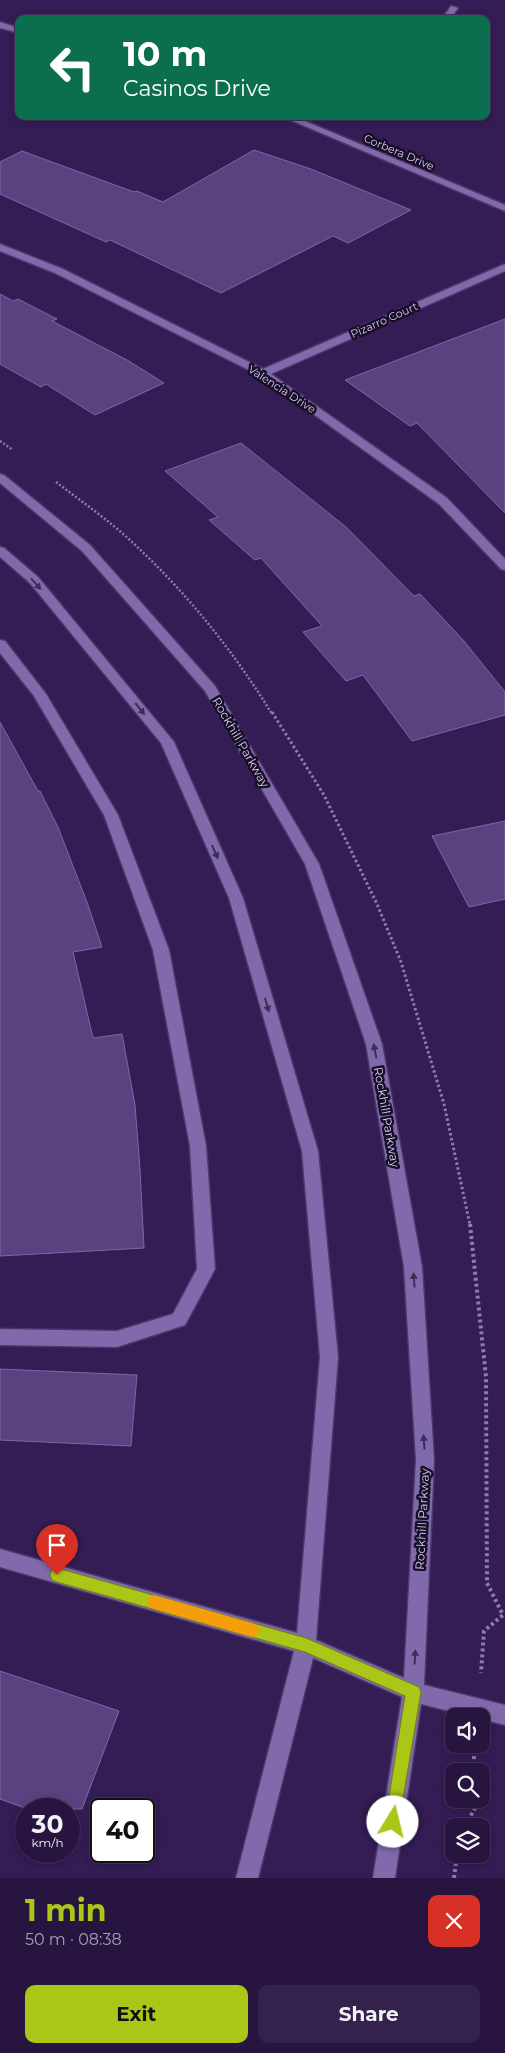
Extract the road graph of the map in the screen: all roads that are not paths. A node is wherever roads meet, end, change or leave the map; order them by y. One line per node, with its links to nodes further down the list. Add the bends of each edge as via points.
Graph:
1 (454, 8): 2 (street)
2 (449, 15)
3 (0, 25): 4 (street)
4 (15, 30)
5 (295, 120): 6 (street, Corbera Drive)
6 (505, 208)
7 (0, 247): 9 (street, Valencia Drive, via 59,271)
8 (505, 267): 9 (street, Pizarro Court)
9 (263, 373): 12 (street, Valencia Drive, via 443,501)
10 (0, 477): 17 (street, Rockhill Parkway, one-way to 10, via 424,1450 413,1268 374,1044 312,864 210,689 86,548)
11 (0, 551): 16 (street, one-way to 16, via 34,580 167,742 236,898 310,1151 329,1357)
12 (505, 566)
13 (0, 644): 14 (street, via 39,694 111,814 161,950 198,1146 206,1269 179,1320 117,1339)
14 (0, 1337)
15 (0, 1558): 16 (street)
16 (306, 1645): 17 (street); 19 (street)
17 (413, 1692): 18 (street); 20 (street, Rockhill Parkway)
18 (505, 1715)
19 (247, 1878)
20 (384, 1878)

